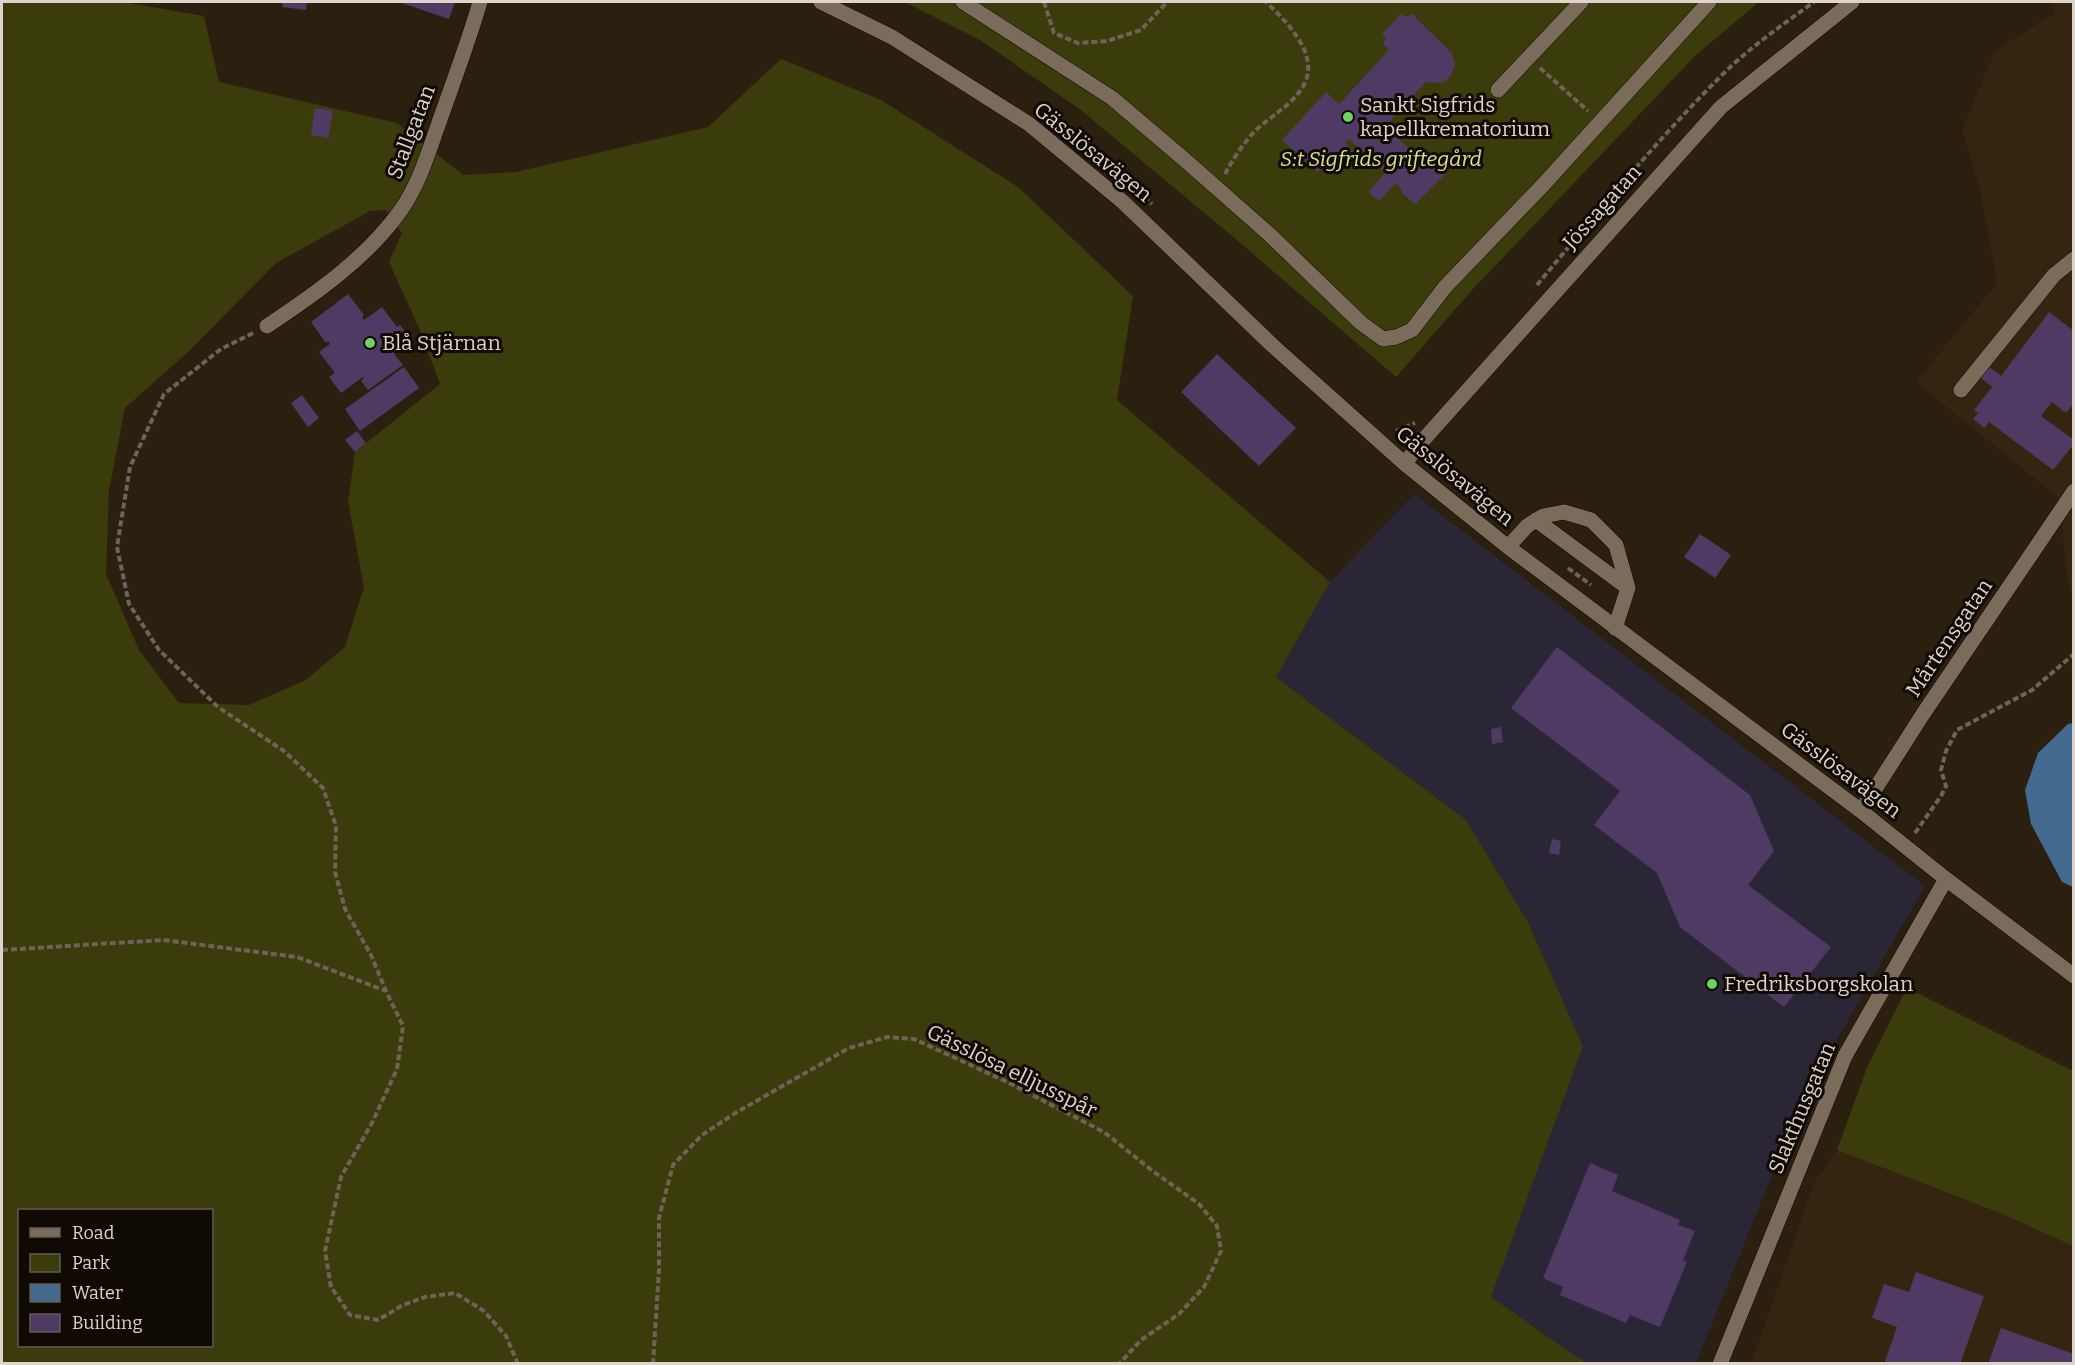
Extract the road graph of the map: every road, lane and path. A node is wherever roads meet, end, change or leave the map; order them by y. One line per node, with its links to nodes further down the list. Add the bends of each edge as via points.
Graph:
1 (480, 2): 19 (street, Stallgatan, via 422,172 401,210 341,272)
2 (820, 2): 23 (street, Gässlösavägen, via 892,37 1037,131 1124,202 1272,345)
3 (963, 2): 16 (street, via 1112,98)
4 (1044, 2): 5 (path, via 1054,33 1078,43 1107,41 1141,30)
5 (1167, 2)
6 (1266, 2): 16 (path, via 1303,45 1307,75 1303,88 1241,148)
7 (1581, 2): 10 (street)
8 (1708, 2): 12 (street)
9 (1850, 2): 22 (street, Jössagatan, via 1721,106)
10 (1528, 58): 11 (street); 12 (path)
11 (1498, 90)
12 (1600, 122): 16 (street, via 1445,287 1412,330 1396,338 1375,335)
13 (1074, 138): 14 (path)
14 (1118, 173)
15 (1135, 187): 17 (path)
16 (1218, 188)
17 (1160, 211)
18 (2073, 259): 20 (street, via 2054,275)
19 (267, 326): 40 (path, via 221,349 164,394 130,467 117,548 129,604 159,650 218,707 284,751 323,788 336,826 335,873 345,909)
20 (1961, 390)
21 (1390, 426): 22 (path)
22 (1417, 447): 23 (street, Jössagatan); 24 (path)
23 (1405, 464): 29 (street, Gässlösavägen)
24 (1460, 484)
25 (2073, 491): 35 (street, Mårtensgatan)
26 (1486, 505): 28 (path)
27 (1536, 520): 28 (street); 32 (street); 32 (street, via 1564,512 1592,520 1616,545)
28 (1522, 531): 29 (street)
29 (1508, 547): 33 (street, Gässlösavägen)
30 (1567, 567): 31 (path)
31 (1594, 588)
32 (1628, 588): 33 (street)
33 (1615, 628): 35 (street, Gässlösavägen)
34 (2073, 654): 36 (path, via 2032,690 1957,730 1941,770 1946,786 1914,833)
35 (1861, 811): 37 (street, Gässlösavägen)
36 (1923, 840)
37 (1946, 879): 39 (street, Gässlösavägen); 44 (street, Slakthusgatan, via 1845,1056)
38 (2, 950): 40 (path, via 163,940 297,957)
39 (2073, 976)
40 (386, 991): 41 (path, via 403,1026 398,1069 341,1177 325,1251 331,1287 350,1315 378,1320 425,1297 454,1293 484,1311 506,1336)
41 (518, 1364)
42 (653, 1364): 43 (path, Gässlösa elljusspår, via 659,1218 673,1166 702,1135 736,1112 849,1048 887,1037 914,1040 1104,1132 1199,1204 1217,1226 1221,1251 1204,1287 1179,1314 1141,1340)
43 (1119, 1364)
44 (1720, 1364)

